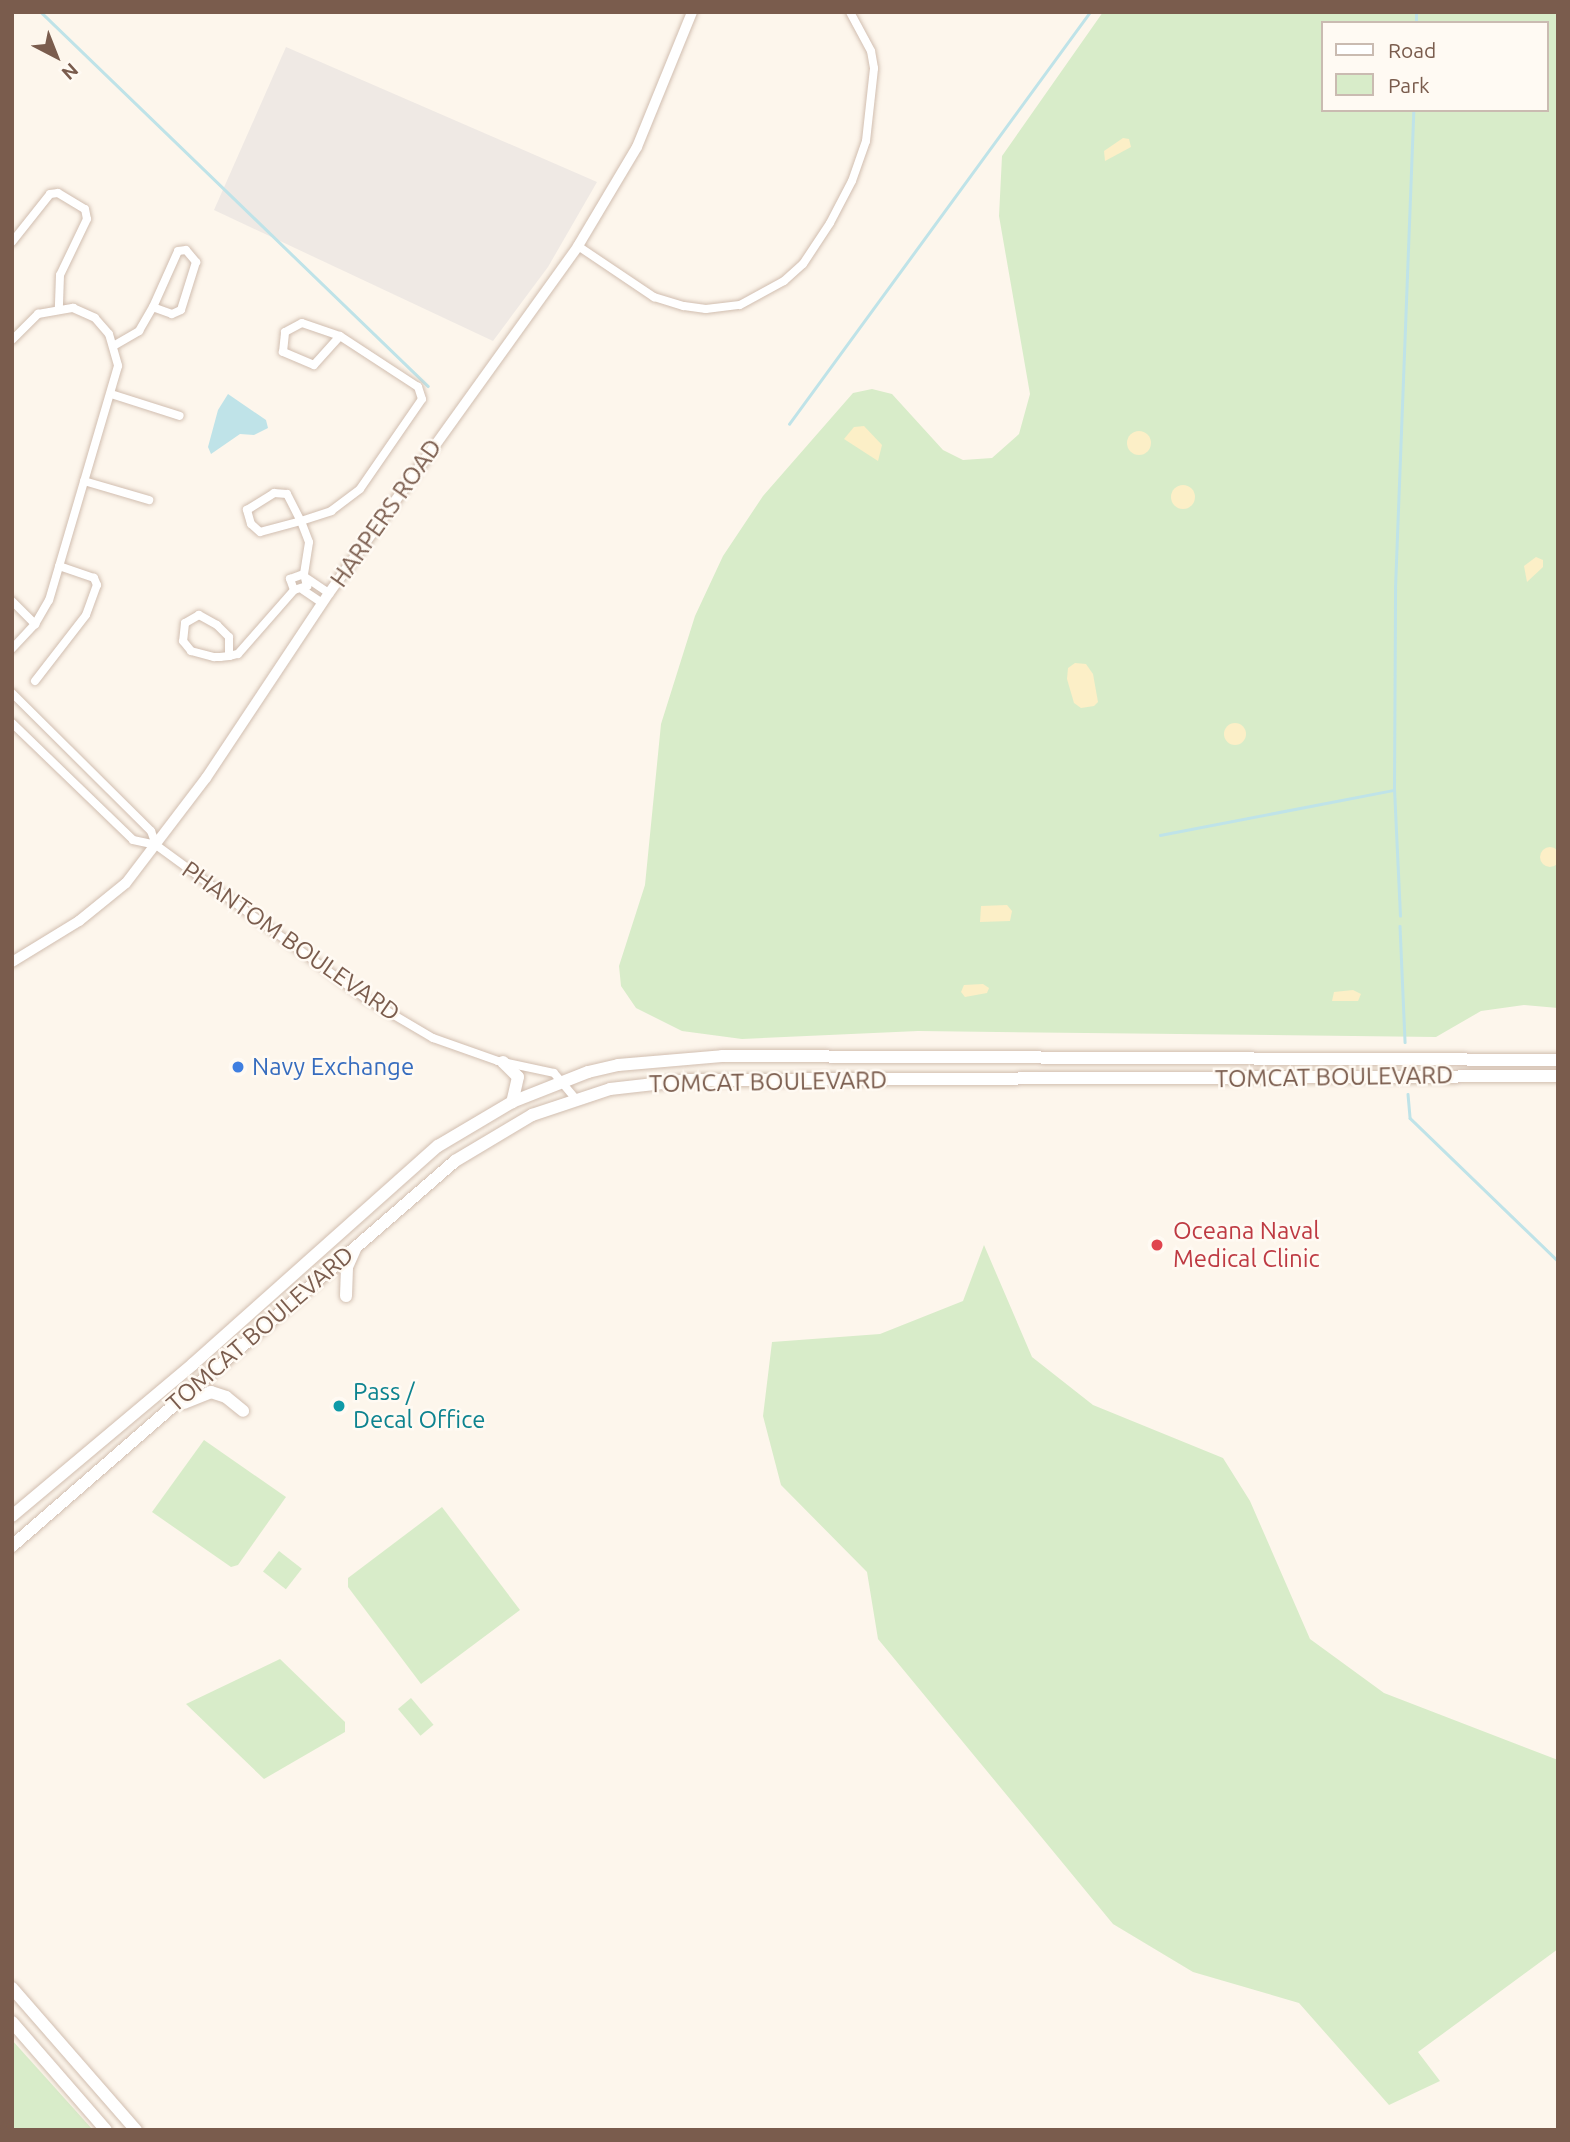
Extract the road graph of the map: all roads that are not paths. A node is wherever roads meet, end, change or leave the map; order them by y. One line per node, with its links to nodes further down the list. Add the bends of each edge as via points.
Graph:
1 (692, 12): 4 (street, HARPERS ROAD, via 637,147)
2 (850, 12): 4 (street, via 871,51 874,68 866,141 830,223 803,264 784,281 740,304 706,309 684,306 654,297)
3 (12, 242): 6 (street, via 50,194 58,193 85,209 87,219 60,275)
4 (578, 246): 18 (street, HARPERS ROAD)
5 (153, 307): 5 (street, via 178,251 192,254 195,262 181,310 172,314); 9 (street, via 139,331)
6 (59, 308): 8 (street, via 38,314); 9 (street, via 94,318)
7 (340, 336): 7 (street, via 314,365 283,352 285,332 295,324); 14 (street, via 418,387 422,399 360,489 331,511)
8 (12, 340)
9 (115, 345): 10 (street, via 118,366)
10 (111, 394): 11 (street); 12 (street)
11 (180, 416)
12 (84, 481): 13 (street); 15 (street)
13 (149, 500)
14 (301, 521): 14 (street, via 260,532 251,524 247,510 280,493 294,504); 16 (street, via 309,552)
15 (59, 566): 20 (street); 23 (street, via 93,578 97,585 86,615)
16 (306, 577): 17 (street); 17 (street, via 290,579); 18 (street)
17 (298, 590): 18 (street); 22 (street, via 246,648)
18 (325, 598): 26 (street, HARPERS ROAD)
19 (12, 601): 20 (street)
20 (35, 624): 21 (street)
21 (12, 649)
22 (229, 656): 22 (street, via 214,657 186,647 182,634 189,618 204,617 224,631)
23 (35, 681)
24 (12, 693): 26 (street, PHANTOM BOULEVARD, via 151,831)
25 (12, 723): 26 (street, PHANTOM BOULEVARD, via 133,839)
26 (156, 845): 27 (street, HARPERS ROAD, via 105,902); 29 (street, PHANTOM BOULEVARD, via 365,998 433,1038)
27 (12, 962)
28 (1558, 1060): 31 (main road, TOMCAT BOULEVARD, via 722,1056 618,1065)
29 (503, 1062): 31 (street, PHANTOM BOULEVARD, via 554,1073); 33 (main road, via 518,1077)
30 (1558, 1076): 32 (main road, TOMCAT BOULEVARD, via 689,1080 610,1089)
31 (564, 1080): 32 (street); 33 (main road, TOMCAT BOULEVARD)
32 (577, 1100): 34 (main road, TOMCAT BOULEVARD, via 532,1115 464,1155)
33 (512, 1101): 38 (main road, TOMCAT BOULEVARD, via 438,1146 193,1364)
34 (357, 1244): 35 (main road, via 347,1267); 37 (main road, TOMCAT BOULEVARD)
35 (346, 1296)
36 (243, 1411): 37 (main road, via 226,1396 211,1392 197,1395)
37 (149, 1426): 39 (main road, TOMCAT BOULEVARD)
38 (12, 1516)
39 (12, 1546)
40 (12, 1988): 43 (main road)
41 (12, 2022): 42 (main road)
42 (106, 2130)
43 (136, 2130)

